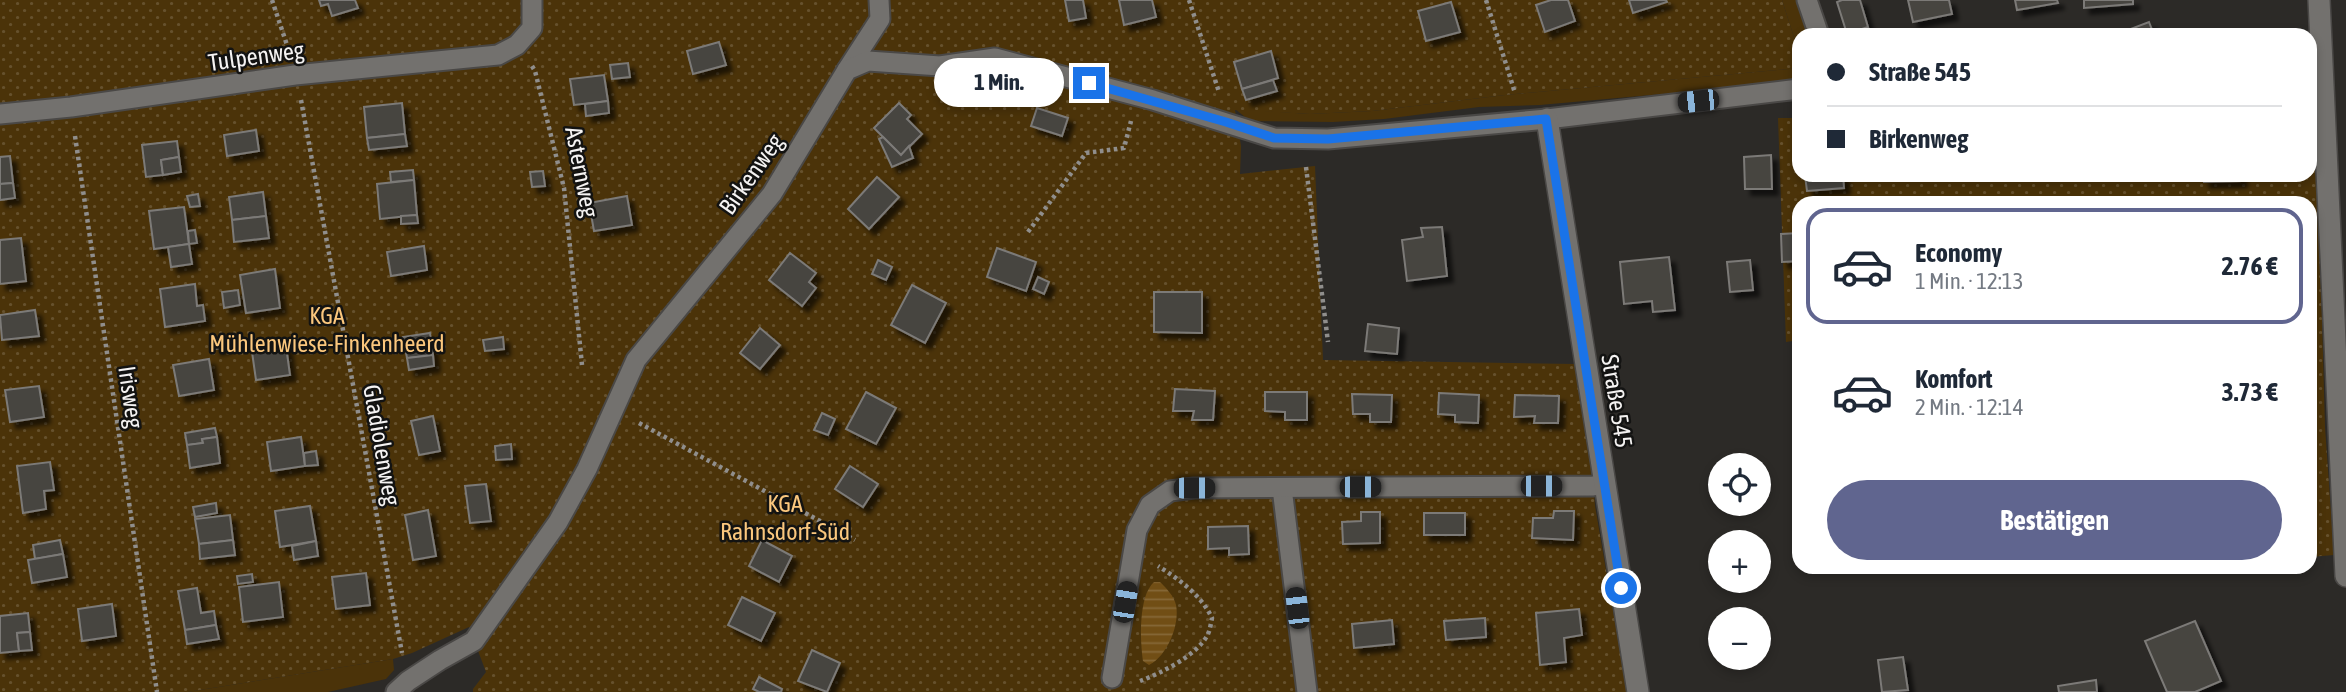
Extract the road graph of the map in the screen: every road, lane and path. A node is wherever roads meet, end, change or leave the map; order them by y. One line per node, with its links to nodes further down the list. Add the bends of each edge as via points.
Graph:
1 (272, 0): 12 (path, Gladiolenweg)
2 (532, 0): 10 (lane, via 532,28)
3 (879, 0): 11 (lane, Birkenweg, via 880,19)
4 (1189, 0): 20 (path)
5 (1486, 0): 15 (path)
6 (1807, 0): 8 (lane)
7 (2319, 0): 9 (street)
8 (1817, 28)
9 (2317, 39)
10 (517, 45): 12 (lane, Tulpenweg, via 498,55); 24 (path, Asternweg, via 535,71 564,188)
11 (847, 70): 16 (lane, via 867,61 940,66 995,58); 25 (lane, Birkenweg, via 772,194 636,360)
12 (295, 75): 17 (lane, Tulpenweg); 31 (path, Gladiolenweg)
13 (2317, 76): 30 (street)
14 (1792, 90): 19 (lane)
15 (1516, 95)
16 (1136, 96): 20 (lane); 22 (path, via 1124,148 1086,153)
17 (71, 107): 18 (lane, Tulpenweg); 33 (path, Irisweg)
18 (0, 114)
19 (1546, 119): 21 (lane); 26 (street, Straße 545)
20 (1232, 124): 21 (lane, via 1274,138)
21 (1303, 139): 23 (path)
22 (1028, 232)
23 (1328, 342)
24 (582, 365)
25 (614, 408): 28 (path); 34 (lane, Birkenweg, via 558,523 474,641)
26 (1604, 484): 27 (lane); 36 (street, Straße 545)
27 (1282, 488): 29 (lane, via 1170,491 1150,505 1136,530); 35 (lane)
28 (855, 540)
29 (1133, 552): 32 (lane); 32 (path, via 1188,587 1205,603 1212,618 1207,636 1167,669 1121,686)
30 (2346, 576)
31 (403, 656)
32 (1112, 678)
33 (157, 692)
34 (396, 692)
35 (1307, 692)
36 (1638, 692)

